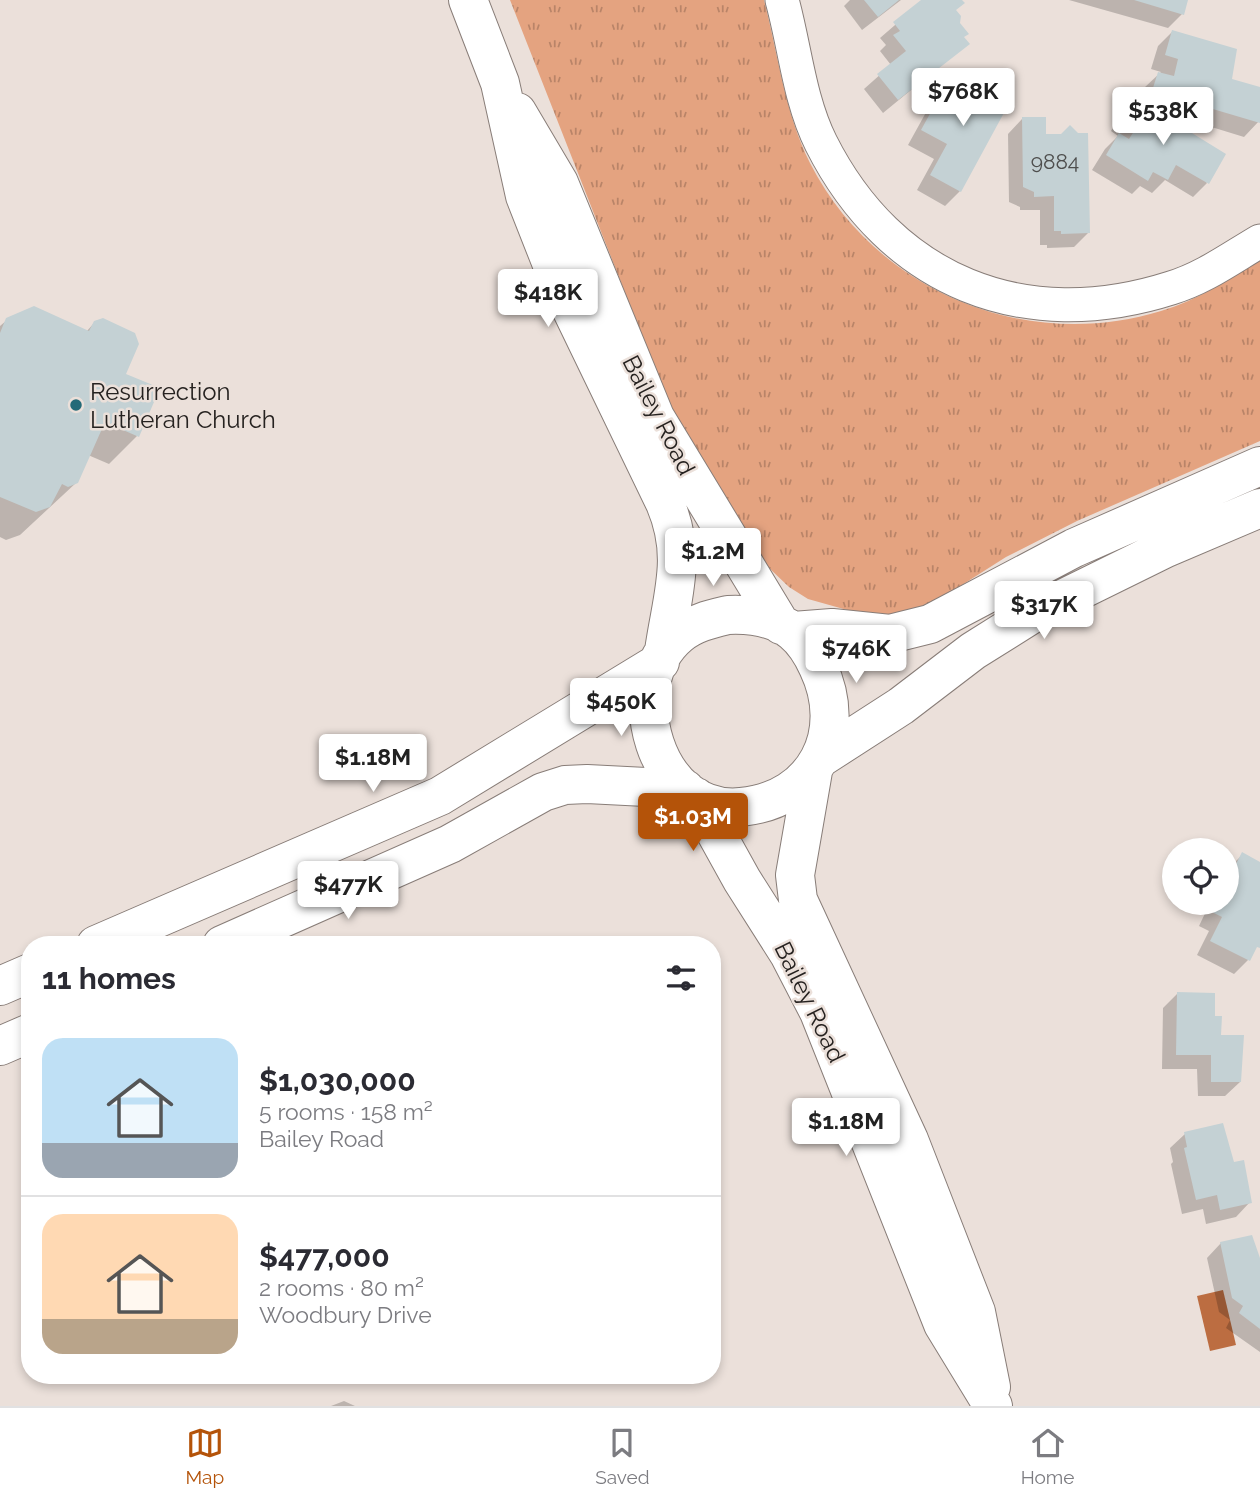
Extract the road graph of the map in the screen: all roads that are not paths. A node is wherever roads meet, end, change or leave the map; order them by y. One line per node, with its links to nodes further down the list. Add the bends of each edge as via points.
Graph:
1 (468, 0): 3 (main road, Bailey Road)
2 (782, 0): 4 (street, via 807,106 841,180 890,237 936,273 981,291 1032,303 1083,305 1129,300 1174,288)
3 (500, 83): 7 (main road, Bailey Road, via 559,183 655,417); 8 (main road, Bailey Road, via 525,196 562,290 676,533 678,568)
4 (1260, 241)
5 (1260, 466): 7 (main road, via 1085,542 919,628 882,635)
6 (1260, 508): 9 (main road, via 1156,552 1020,620)
7 (787, 628): 8 (main road, via 758,616 720,617 690,628); 9 (main road, via 816,663 827,689 831,721)
8 (662, 656): 10 (main road, via 648,705 651,734 668,772); 11 (main road, via 440,796)
9 (818, 764): 10 (main road, via 788,792 744,807 726,808); 17 (main road, Bailey Road, via 796,869 798,900 897,1112 976,1312)
10 (691, 793): 12 (main road, via 587,783 543,792 450,844); 17 (main road, Bailey Road, via 819,1012 943,1324)
11 (117, 936)
12 (242, 936)
13 (21, 977): 14 (main road)
14 (0, 986)
15 (21, 1037): 16 (main road)
16 (0, 1046)
17 (994, 1406)

